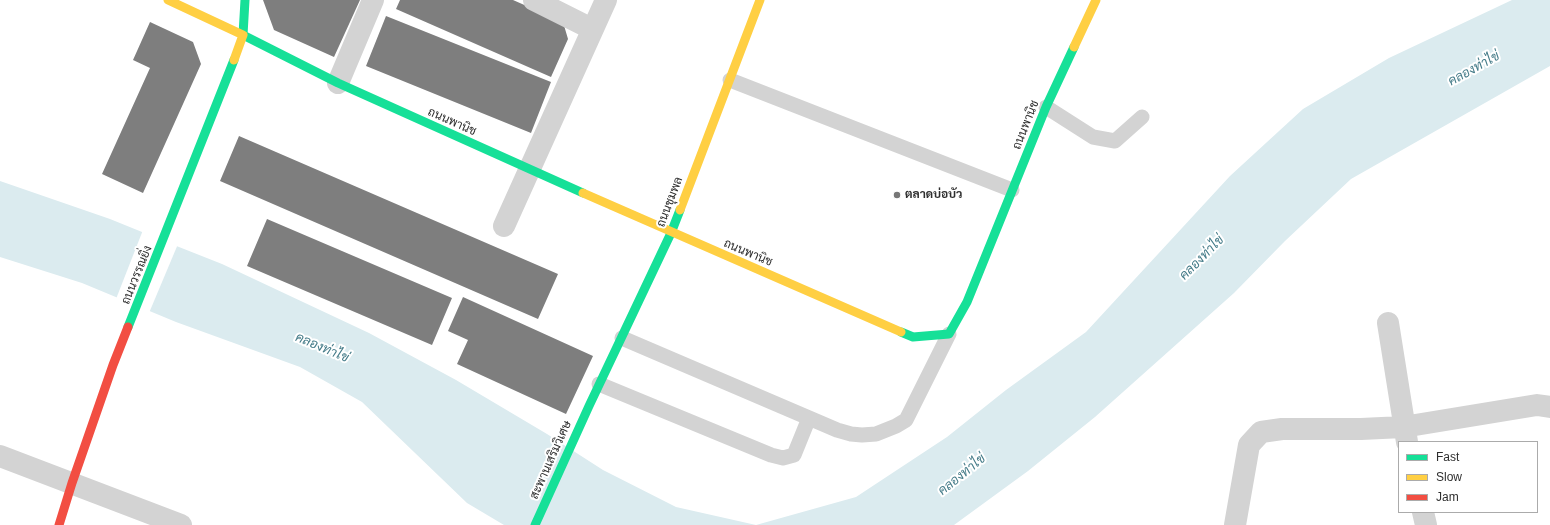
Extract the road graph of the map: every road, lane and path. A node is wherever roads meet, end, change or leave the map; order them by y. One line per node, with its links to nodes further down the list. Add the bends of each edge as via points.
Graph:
1 (168, 0): 9 (street, ถนนพานิช)
2 (245, 0): 9 (street)
3 (373, 0): 11 (street)
4 (534, 0): 8 (street)
5 (606, 0): 8 (street)
6 (760, 0): 10 (street, ถนนชุมพล)
7 (1096, 0): 12 (street, ถนนพานิช)
8 (592, 29): 14 (street)
9 (242, 35): 11 (street, ถนนพานิช); 27 (street, ถนนวรรณยิ่ง, via 113,365)
10 (730, 80): 15 (lane); 17 (street, ถนนชุมพล)
11 (338, 83): 14 (street, ถนนพานิช)
12 (1046, 106): 13 (lane, via 1093,137 1115,141); 15 (street, ถนนพานิช)
13 (1142, 117)
14 (530, 170): 16 (street); 17 (street, ถนนพานิช)
15 (1012, 190): 19 (street, ถนนพานิช, via 967,302)
16 (504, 226)
17 (672, 233): 19 (street, ถนนพานิช, via 913,337); 20 (street, ถนนชุมพล)
18 (1388, 323): 25 (street)
19 (949, 334): 24 (lane, via 906,420 876,434 851,434)
20 (622, 338): 21 (street, ถนนชุมพล); 24 (lane)
21 (599, 384): 22 (street, ถนนชุมพล); 24 (lane, via 783,458 794,455)
22 (589, 406): 31 (street, สะพานเสริมวิเศษ)
23 (1550, 407): 25 (street, via 1537,405)
24 (809, 418)
25 (1405, 434): 32 (street, via 1361,429 1282,429 1261,432 1249,445)
26 (0, 456): 27 (street)
27 (72, 483): 29 (street, ถนนวรรณยิ่ง); 30 (street)
28 (1423, 513): 33 (street)
29 (59, 525)
30 (180, 525)
31 (535, 525)
32 (1235, 525)
33 (1426, 525)

